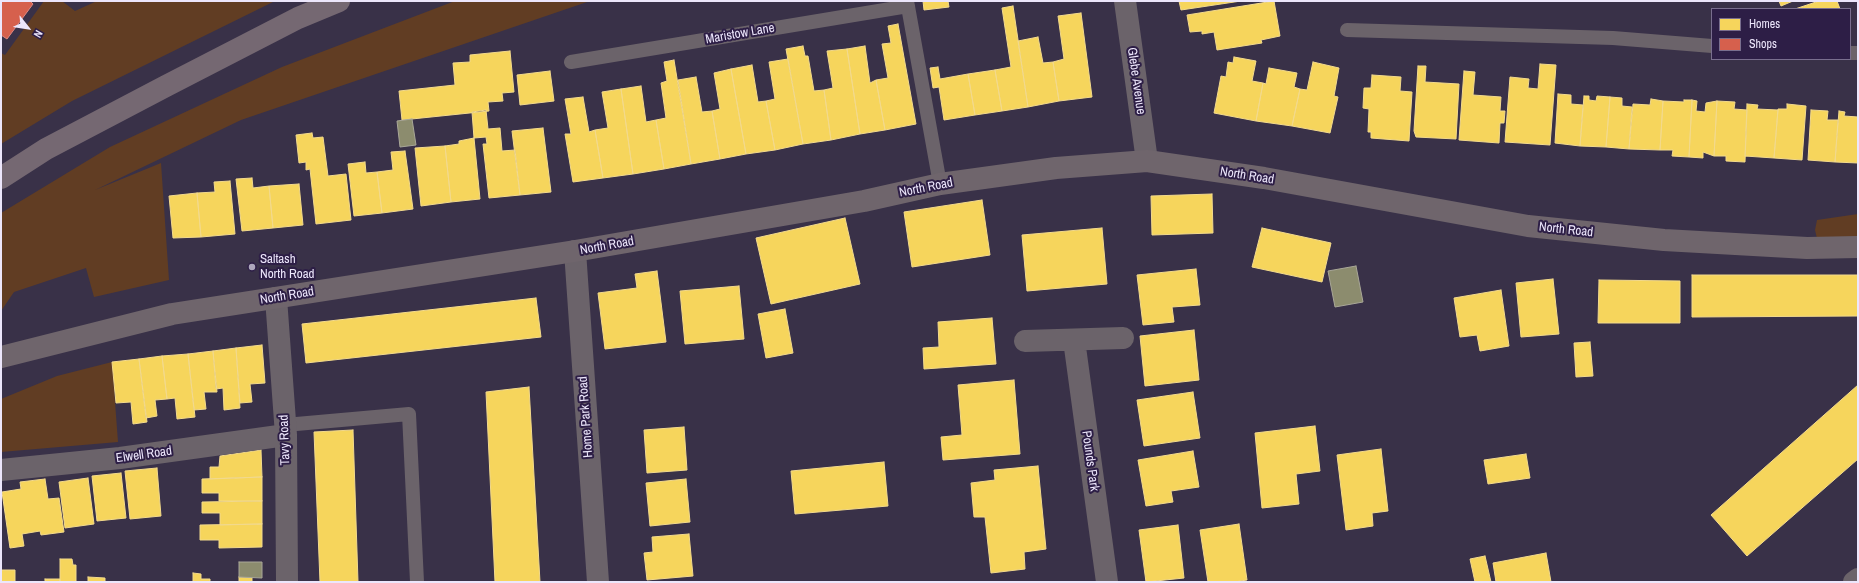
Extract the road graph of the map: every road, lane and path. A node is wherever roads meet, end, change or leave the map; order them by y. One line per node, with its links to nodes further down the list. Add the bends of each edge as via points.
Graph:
1 (339, 1): 8 (highway, via 298,18 166,86 46,149)
2 (1124, 1): 7 (street, Glebe Avenue)
3 (907, 3): 6 (lane, Maristow Lane); 9 (lane, Maristow Lane)
4 (1347, 30): 5 (lane, via 1613,38)
5 (1711, 46)
6 (572, 62)
7 (1147, 161): 9 (main road, North Road, via 1056,168); 10 (main road, North Road, via 1264,178 1528,226 1664,240 1806,248)
8 (1, 178)
9 (940, 184): 11 (main road, North Road, via 864,201)
10 (1858, 247)
11 (575, 251): 12 (main road, North Road); 22 (street, Home Park Road)
12 (276, 298): 16 (main road, North Road, via 172,314); 17 (street, Tavy Road)
13 (1123, 338): 14 (street)
14 (1074, 340): 15 (street); 23 (street, Pounds Park)
15 (1025, 342)
16 (1, 357)
17 (285, 430): 18 (street, Elwell Road, via 120,458); 20 (street, Tavy Road); 21 (lane, via 409,414)
18 (1, 470)
19 (1858, 579): 24 (street)
20 (287, 582)
21 (417, 582)
22 (598, 582)
23 (1106, 582)
24 (1854, 582)

